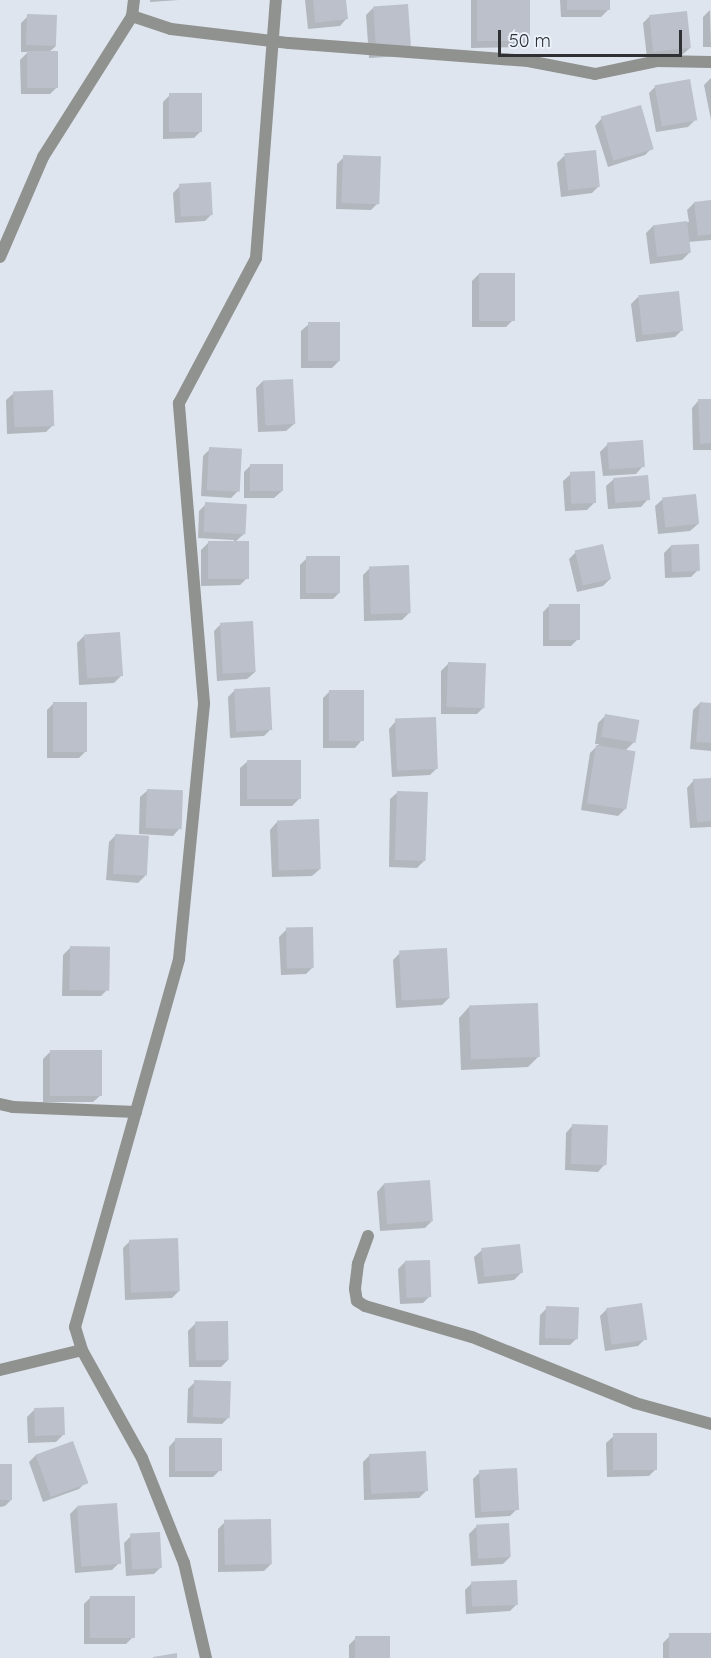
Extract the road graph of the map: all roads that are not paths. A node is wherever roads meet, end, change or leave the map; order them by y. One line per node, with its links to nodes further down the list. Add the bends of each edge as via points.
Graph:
1 (134, 0): 3 (street)
2 (276, 0): 4 (street)
3 (132, 16): 4 (street, via 171,29); 6 (street, via 44,157)
4 (273, 41): 5 (street, via 528,61 595,74 657,61); 8 (street, via 256,258 179,403 204,703 179,959)
5 (711, 62)
6 (0, 257)
7 (0, 1104): 8 (street)
8 (136, 1112): 10 (street, via 75,1327)
9 (368, 1236): 12 (street, via 358,1264 355,1289 357,1301 365,1306 472,1337 635,1402)
10 (82, 1350): 11 (street); 13 (street, via 142,1458 184,1563)
11 (0, 1370)
12 (711, 1424)
13 (206, 1658)

